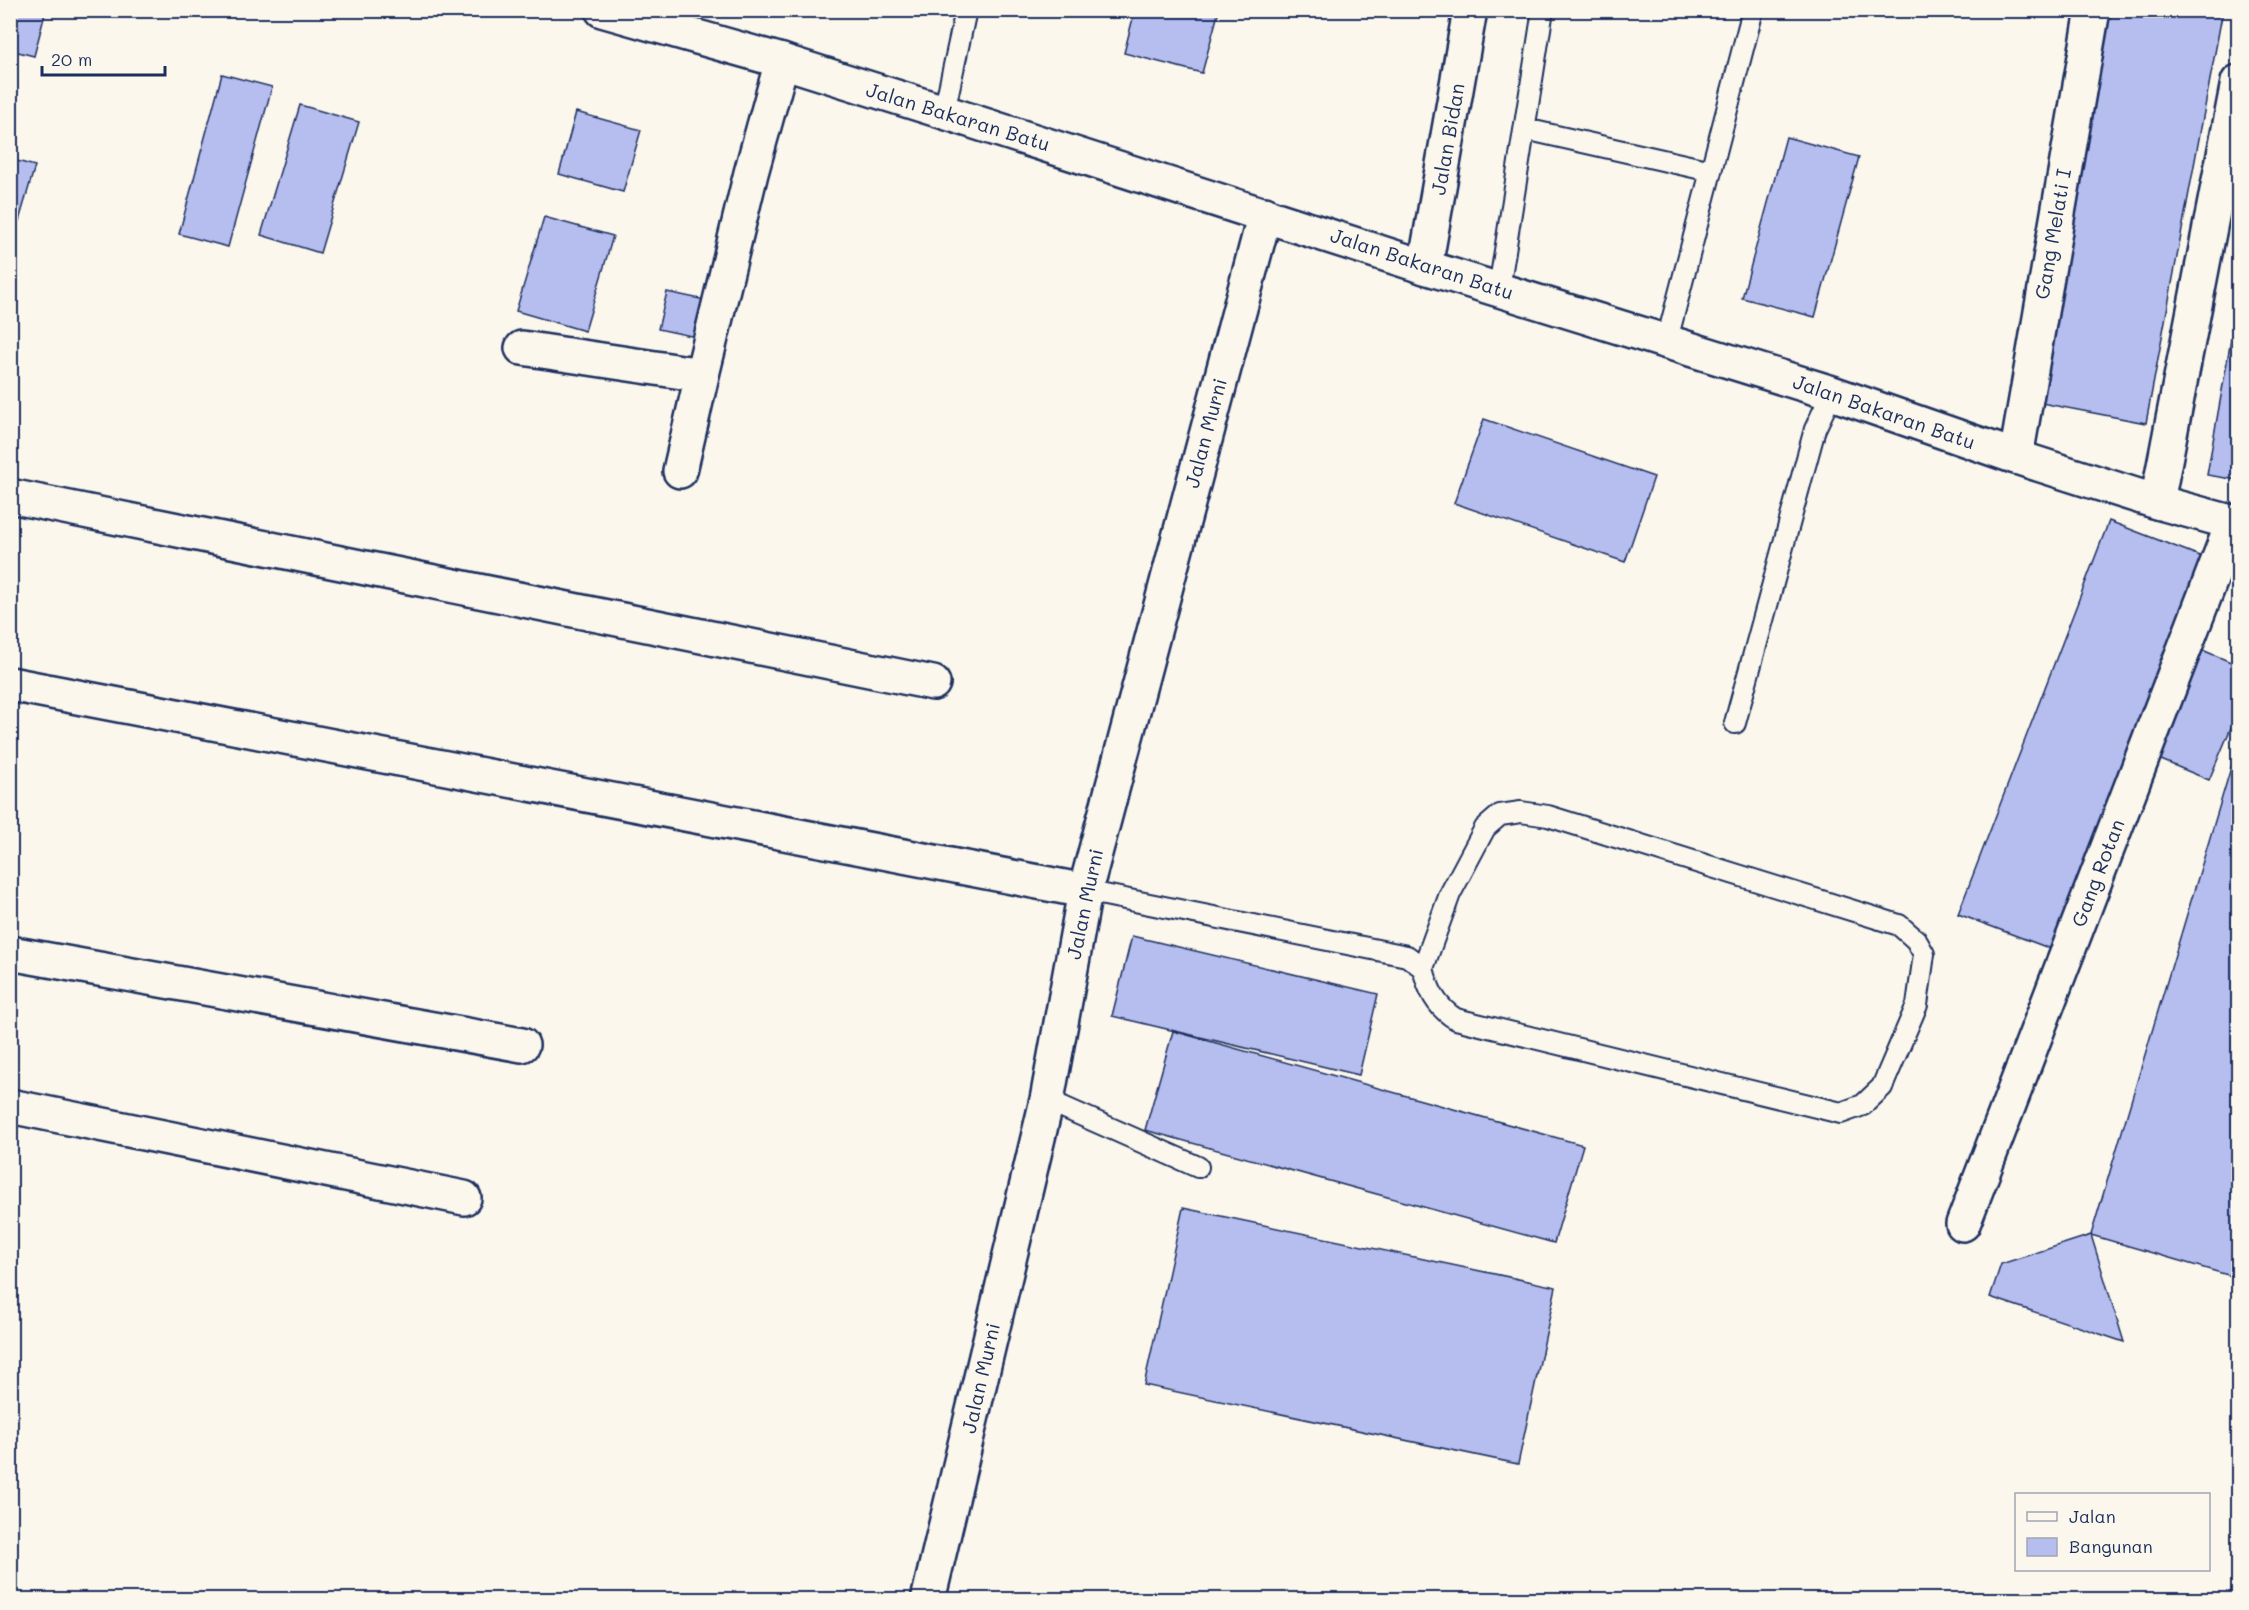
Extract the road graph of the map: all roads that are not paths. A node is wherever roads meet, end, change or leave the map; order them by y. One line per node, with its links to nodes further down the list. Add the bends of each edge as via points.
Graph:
1 (602, 10): 7 (main road, Jalan Bakaran Batu)
2 (966, 10): 9 (lane)
3 (1470, 10): 13 (main road, Jalan Bidan)
4 (1543, 10): 10 (lane)
5 (1752, 10): 11 (lane)
6 (2093, 10): 19 (main road, Gang Melati I)
7 (782, 62): 9 (main road, Jalan Bakaran Batu); 17 (main road)
8 (2238, 82): 22 (main road)
9 (945, 112): 12 (main road, Jalan Bakaran Batu)
10 (1525, 129): 11 (lane); 14 (lane)
11 (1711, 171): 15 (lane)
12 (1265, 214): 13 (main road, Jalan Bakaran Batu); 27 (main road, Jalan Murni)
13 (1425, 267): 14 (main road, Jalan Bakaran Batu)
14 (1499, 289): 15 (main road, Jalan Bakaran Batu)
15 (1667, 340): 18 (main road, Jalan Bakaran Batu)
16 (522, 348): 17 (main road)
17 (702, 375): 20 (main road)
18 (1832, 393): 19 (main road, Jalan Bakaran Batu); 26 (lane, via 1815,429)
19 (2016, 457): 22 (main road, Jalan Bakaran Batu)
20 (680, 471)
21 (10, 496): 24 (main road)
22 (2157, 502): 23 (main road, Jalan Bakaran Batu)
23 (2236, 523): 35 (main road, Gang Rotan)
24 (933, 683)
25 (10, 684): 27 (main road)
26 (1735, 723)
27 (1085, 891): 29 (lane, via 1407,956); 31 (main road, Jalan Murni)
28 (10, 953): 30 (main road)
29 (1423, 968): 29 (lane, via 1428,988 1438,1004 1456,1019 1841,1113 1863,1105 1882,1087 1917,1005 1924,954 1916,940 1899,925 1548,816 1521,812 1500,815 1485,828 1450,894)
30 (522, 1045)
31 (1047, 1100): 33 (lane); 36 (main road, Jalan Murni)
32 (10, 1106): 34 (main road)
33 (1198, 1167)
34 (464, 1198)
35 (1963, 1224)
36 (928, 1599)

